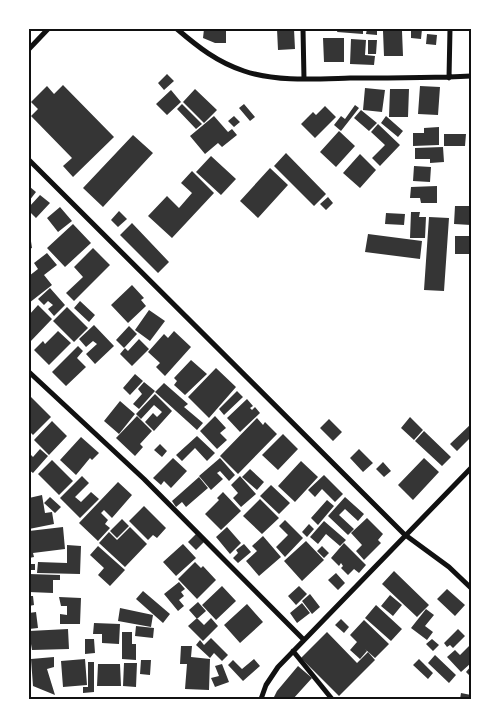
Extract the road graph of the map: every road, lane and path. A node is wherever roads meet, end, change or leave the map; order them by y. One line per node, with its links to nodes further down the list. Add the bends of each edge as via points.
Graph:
1 (48, 29): 5 (street)
2 (177, 29): 8 (street, via 202,51 246,72)
3 (303, 29): 8 (street)
4 (450, 29): 7 (street)
5 (29, 49)
6 (471, 76): 7 (street)
7 (449, 78): 8 (street)
8 (304, 79)
9 (29, 160): 12 (street)
10 (29, 372): 14 (street, via 144,479)
11 (471, 468): 12 (street)
12 (404, 534): 13 (street, via 449,567); 14 (street)
13 (471, 588)
14 (304, 640): 15 (street)
15 (293, 651): 16 (street, via 278,667); 17 (street)
16 (261, 699)
17 (332, 699)

